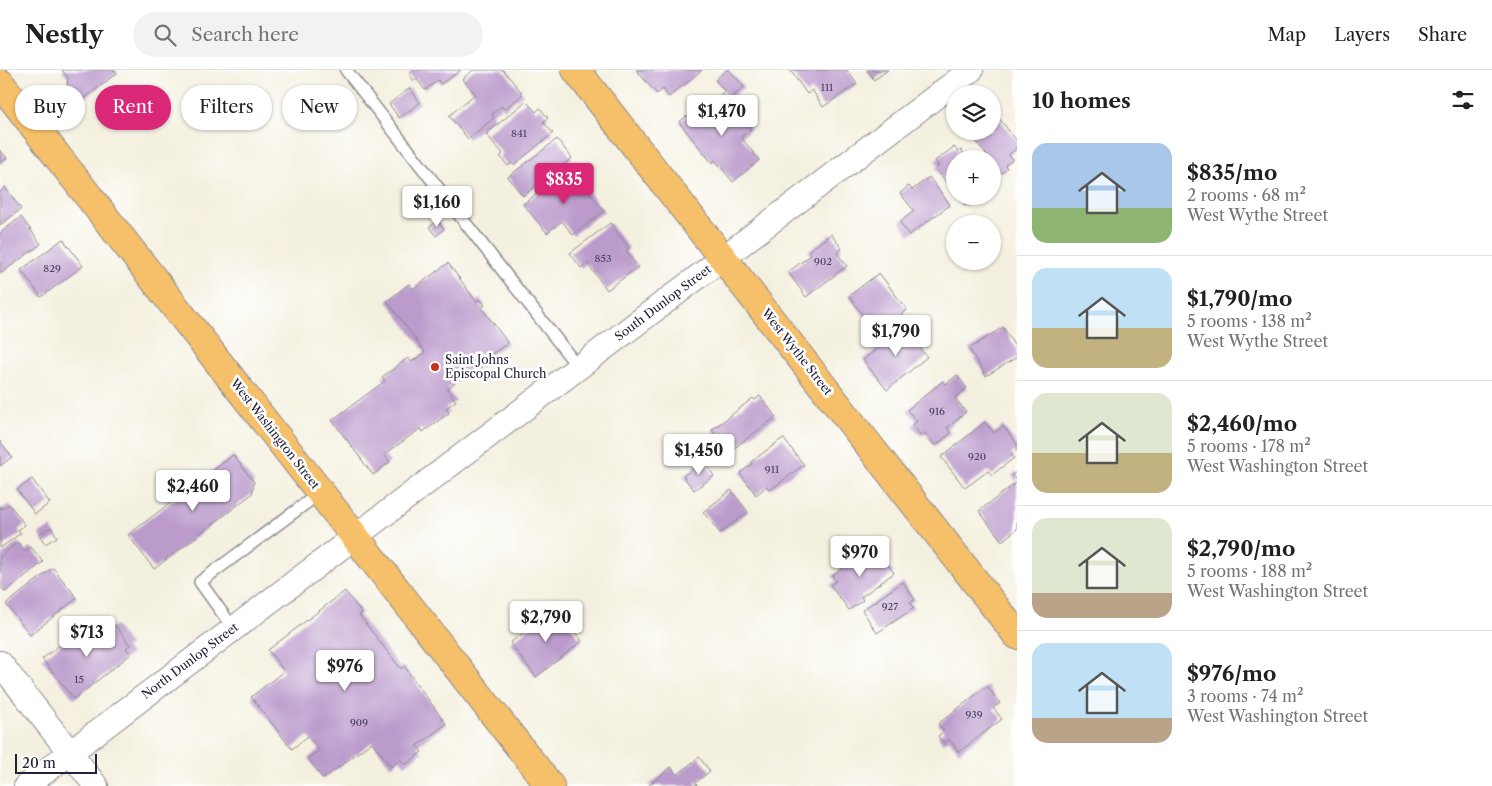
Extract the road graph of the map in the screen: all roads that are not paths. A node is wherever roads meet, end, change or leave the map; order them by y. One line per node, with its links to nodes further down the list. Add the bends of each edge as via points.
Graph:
1 (346, 70): 6 (lane)
2 (576, 70): 5 (main road, West Wythe Street)
3 (971, 70): 5 (street, South Dunlop Street)
4 (0, 83): 7 (main road, West Washington Street)
5 (723, 257): 6 (street, South Dunlop Street); 10 (main road, West Wythe Street)
6 (578, 367): 8 (street, South Dunlop Street)
7 (321, 492): 8 (main road, West Washington Street); 9 (lane, via 200,582)
8 (355, 536): 9 (street, North Dunlop Street); 15 (main road, West Washington Street)
9 (233, 628): 12 (street, North Dunlop Street)
10 (1017, 635)
11 (0, 664): 12 (street)
12 (70, 753): 13 (street, North Dunlop Street); 14 (street)
13 (26, 786)
14 (96, 786)
15 (550, 786)

